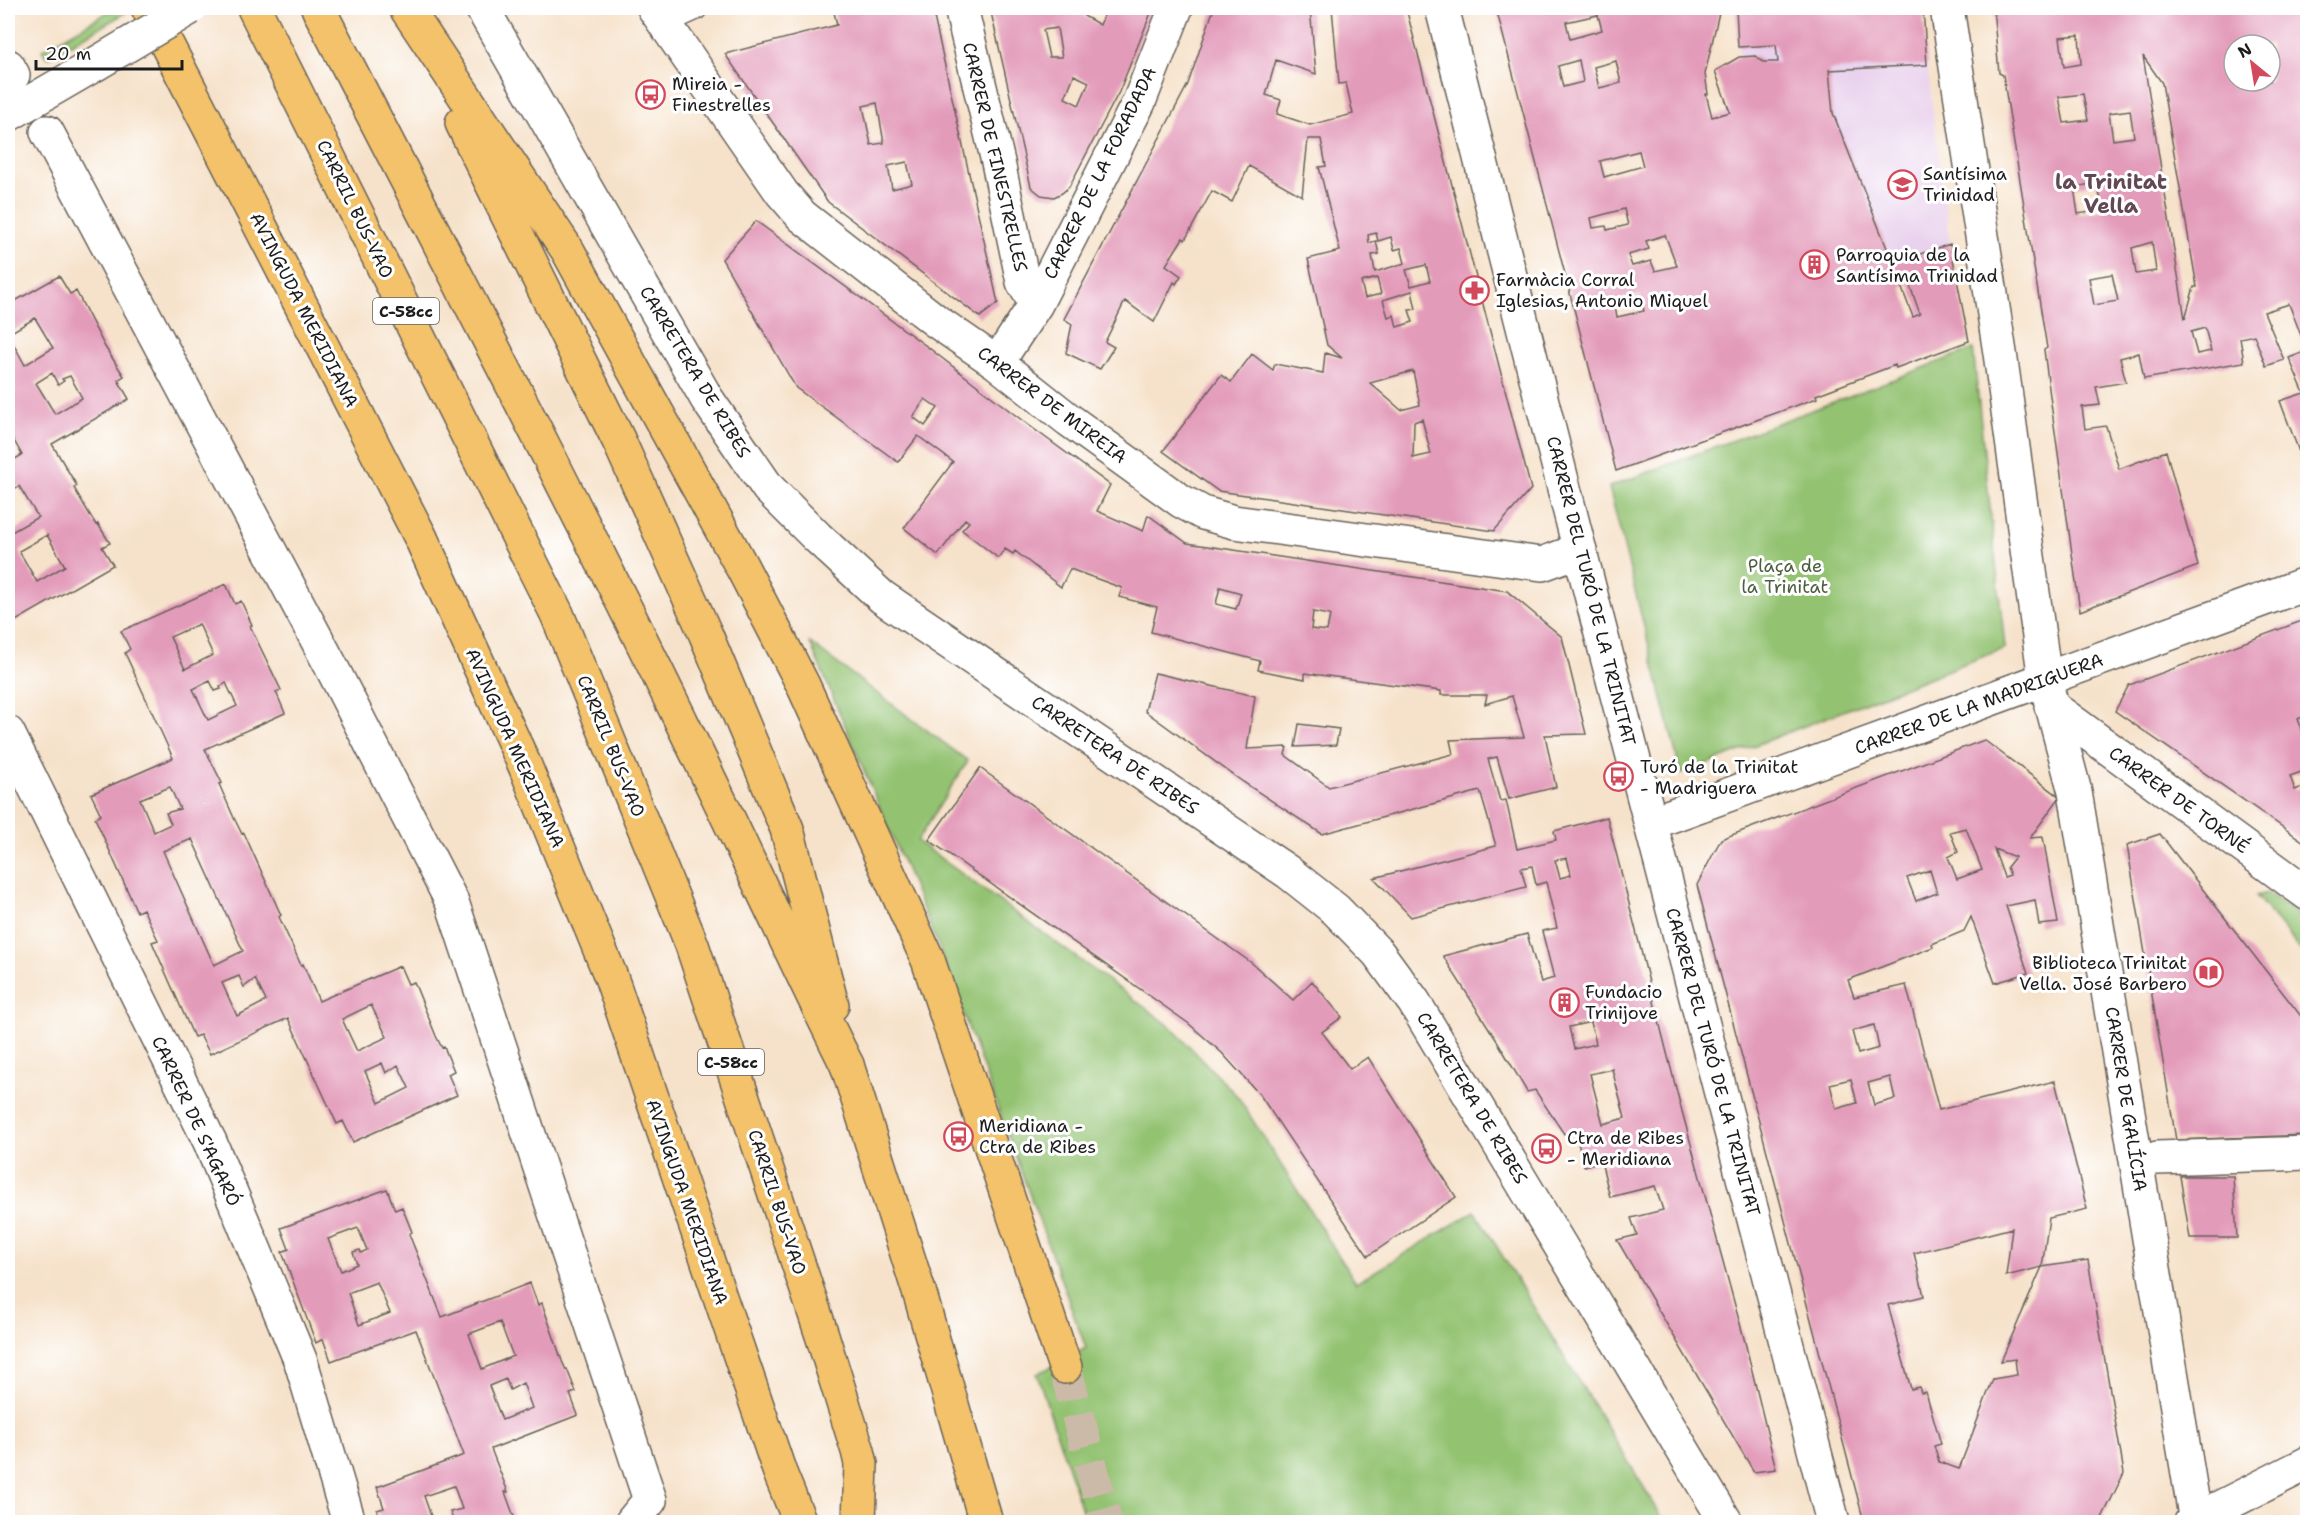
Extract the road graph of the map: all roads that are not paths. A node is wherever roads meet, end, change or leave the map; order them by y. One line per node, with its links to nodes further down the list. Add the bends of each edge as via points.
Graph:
1 (148, 8): 30 (main road, AVINGUDA MERIDIANA, via 421,538 525,766 611,977)
2 (190, 8): 13 (street, bridge)
3 (254, 8): 31 (main road, CARRIL BUS-VAO / C-58cc, via 557,614 692,945 858,1451)
4 (318, 8): 23 (main road, via 667,692)
5 (405, 8): 23 (main road, via 619,441 788,829); 26 (main road, via 568,251 804,685 928,960)
6 (482, 8): 33 (street, CARRETERA DE RIBES, via 707,399 768,488 882,597 1288,872 1336,910 1378,953 1414,1002)
7 (695, 8): 12 (lane)
8 (961, 8): 15 (street, CARRER DE FINESTRELLES, via 1023,282)
9 (1176, 8): 15 (street, CARRER DE LA FORADADA, via 1139,102)
10 (1442, 8): 17 (street, CARRER DEL TURÓ DE LA TRINITAT)
11 (1947, 8): 19 (street, CARRER DE GALÍCIA)
12 (659, 15): 16 (street, CARRER DE MIREIA, via 802,216 936,321)
13 (19, 108)
14 (47, 132): 29 (street, via 452,902 650,1500)
15 (1036, 304): 16 (street)
16 (997, 363): 17 (street, CARRER DE MIREIA, via 1086,432 1203,513 1234,522 1542,564)
17 (1580, 550): 21 (street, CARRER DEL TURÓ DE LA TRINITAT)
18 (2307, 583): 19 (street, CARRER DE LA MADRIGUERA)
19 (2048, 693): 21 (street, CARRER DE LA MADRIGUERA); 22 (street, CARRER DE TORNÉ); 35 (street, CARRER DE GALÍCIA, via 2075,792)
20 (8, 733): 28 (street, CARRER DE S'AGARÓ, via 210,1142 301,1362)
21 (1651, 823): 34 (street, CARRER DEL TURÓ DE LA TRINITAT)
22 (2307, 894)
23 (847, 1065): 32 (main road)
24 (2307, 1153): 25 (street)
25 (2157, 1158)
26 (1065, 1366)
27 (2307, 1463): 35 (street)
28 (349, 1522)
29 (632, 1522)
30 (800, 1522)
31 (859, 1522)
32 (987, 1522)
33 (1726, 1522)
34 (1833, 1522)
35 (2194, 1522)

